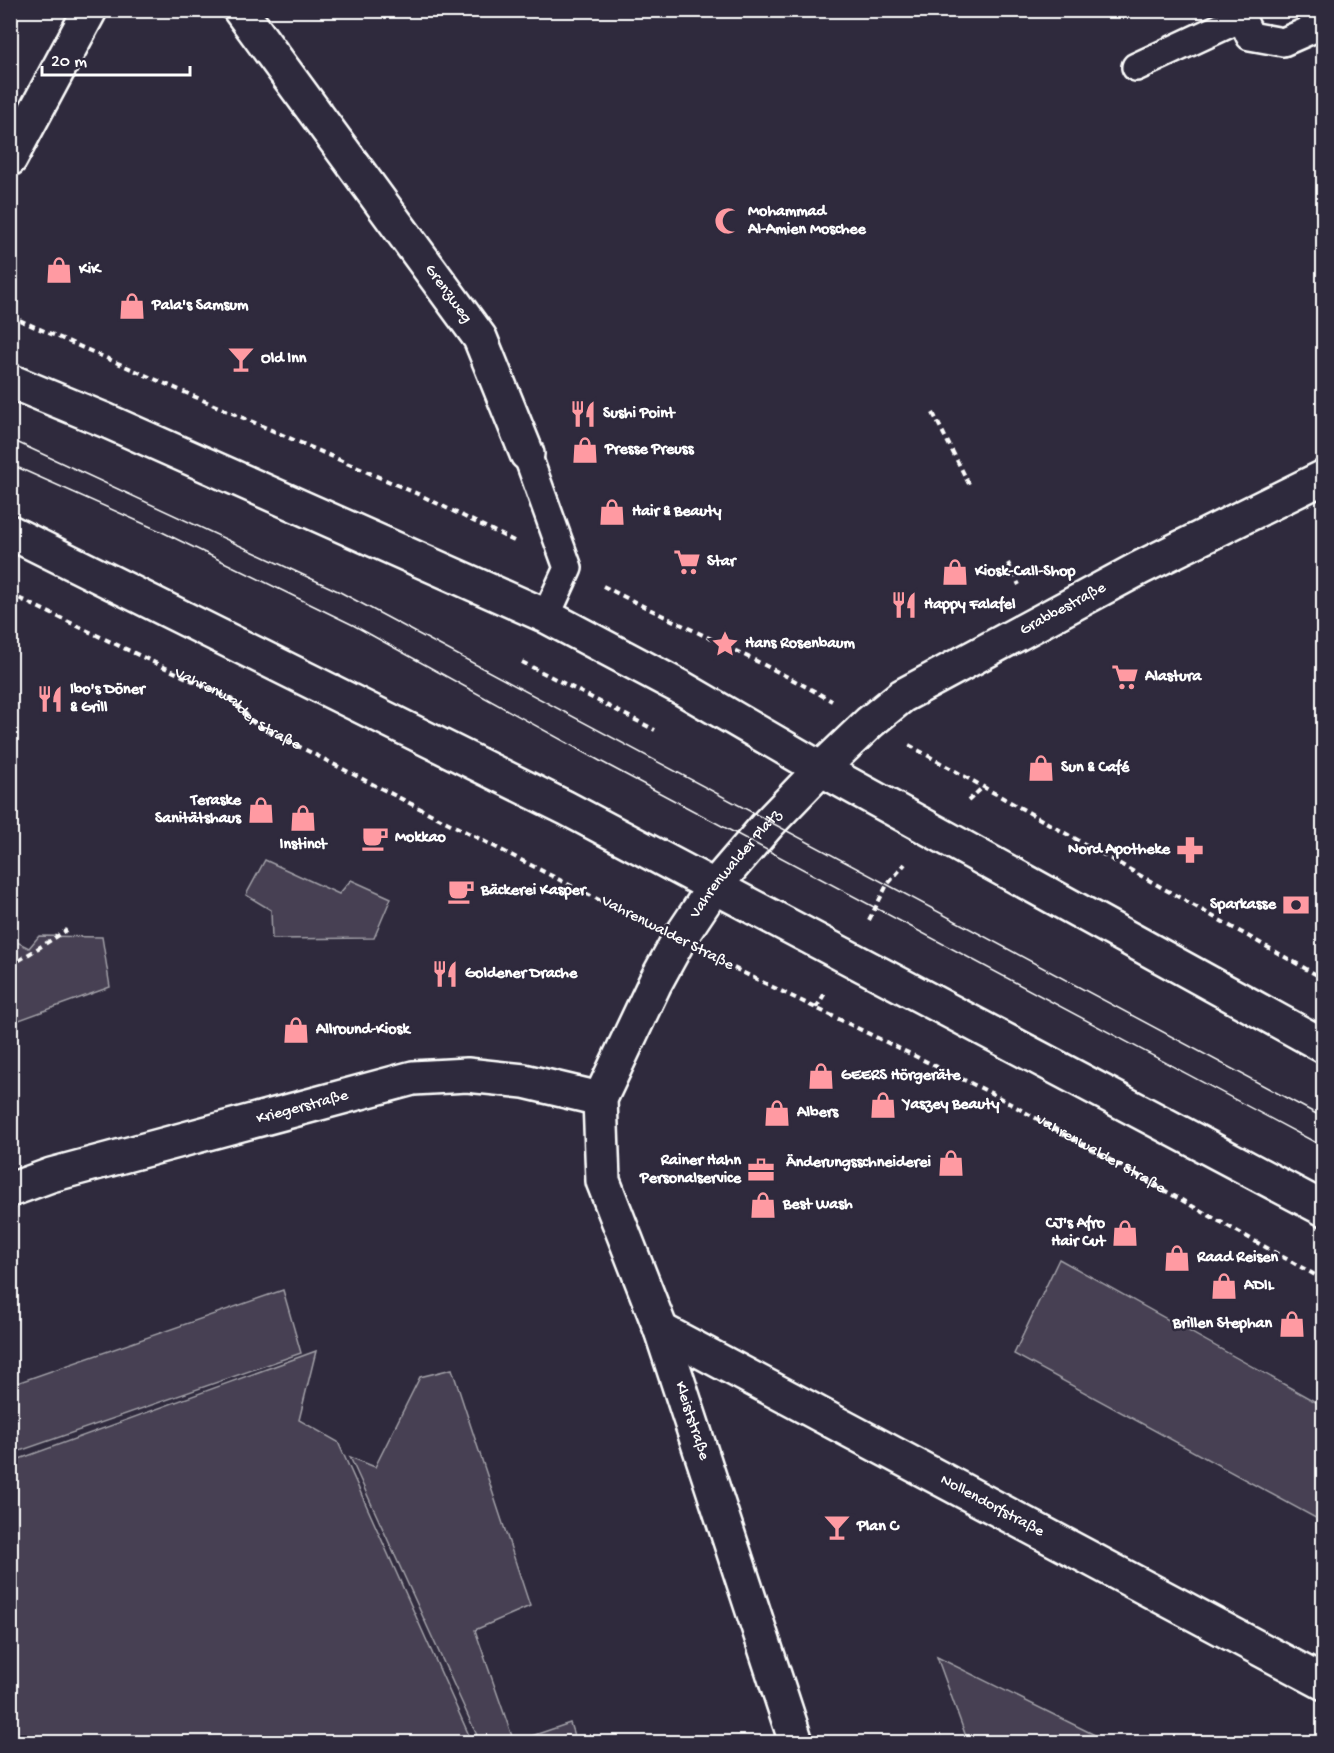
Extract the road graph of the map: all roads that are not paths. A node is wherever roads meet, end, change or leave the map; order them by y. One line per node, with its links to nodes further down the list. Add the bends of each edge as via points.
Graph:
1 (90, 10): 6 (street)
2 (240, 10): 8 (street, Grenzweg, via 480,338)
3 (1240, 14): 4 (lane, via 1250,36 1283,42); 5 (lane)
4 (1323, 24)
5 (1136, 67)
6 (10, 159)
7 (10, 381): 11 (street)
8 (527, 454): 11 (lane, Grenzweg, via 568,568)
9 (1323, 477): 12 (street, Grabbestraße, via 1140,568 902,696)
10 (10, 532): 13 (street, via 545,798)
11 (546, 616): 12 (street, via 680,687)
12 (820, 769): 13 (street, Vahrenwalder Platz); 14 (street)
13 (714, 887): 15 (street, Vahrenwalder Platz, via 655,983); 17 (street)
14 (1323, 1046)
15 (600, 1099): 16 (street, Kriegerstraße, via 524,1081 467,1075 413,1078 51,1175); 18 (street, Kleiststraße, via 603,1181)
16 (10, 1190)
17 (1323, 1209)
18 (661, 1330): 19 (street, Nollendorfstraße); 20 (street, Kleiststraße)
19 (1323, 1683)
20 (796, 1743)

